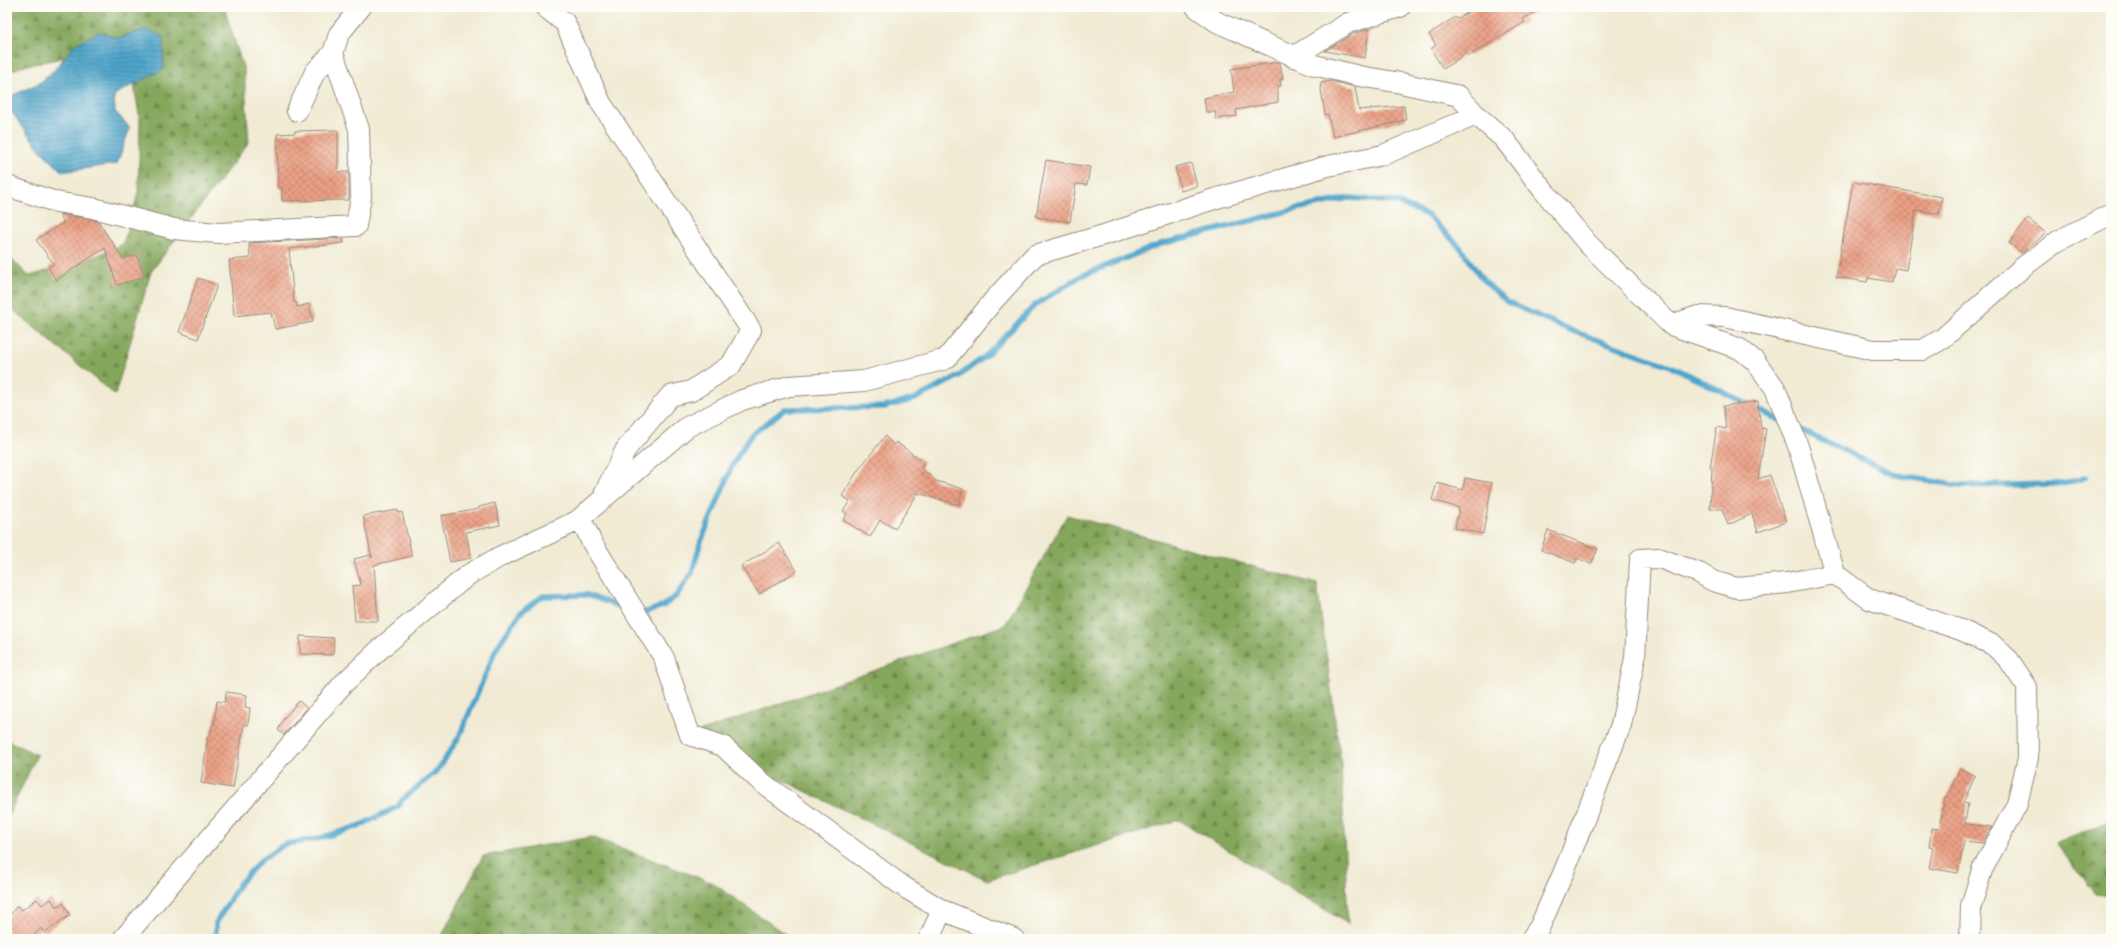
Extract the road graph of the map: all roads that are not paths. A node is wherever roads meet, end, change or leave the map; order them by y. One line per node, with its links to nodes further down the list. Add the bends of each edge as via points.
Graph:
1 (361, 7): 5 (street, via 339,34)
2 (545, 7): 12 (street, via 565,23 601,103 751,330 731,365 691,391 670,396 626,450)
3 (1196, 7): 6 (street, via 1217,22)
4 (1400, 7): 6 (street, via 1348,23)
5 (334, 53): 7 (street, via 315,72); 9 (street, via 359,129 361,197 356,226 218,233 174,229 93,208 56,202)
6 (1294, 57): 8 (street, via 1314,65 1359,76 1459,96)
7 (297, 111)
8 (1476, 115): 11 (street, via 1504,139 1588,244); 12 (street, via 1383,155 1328,166 1035,255 993,301 946,359 864,381 789,386 742,400 687,427)
9 (7, 186)
10 (2111, 214): 11 (street, via 2058,241 2023,267 1942,339 1923,350 1873,350 1725,317 1698,316)
11 (1671, 325): 14 (street, via 1740,349 1755,361 1775,388 1798,446)
12 (601, 500): 13 (street)
13 (577, 521): 15 (street, via 586,529 664,658 690,735 723,746 760,782 904,887); 16 (street, via 501,556 468,576 380,649 343,684)
14 (1834, 574): 19 (street, via 1787,583 1737,588 1713,581 1659,558 1640,558 1635,658 1621,725 1565,869 1540,926); 20 (street, via 1869,599 1961,630 1994,645 2009,660 2027,687 2028,758 2017,804 1982,870 1971,906)
15 (942, 910): 17 (street); 18 (street)
16 (123, 939)
17 (929, 939)
18 (1014, 939)
19 (1531, 939)
20 (1970, 939)

